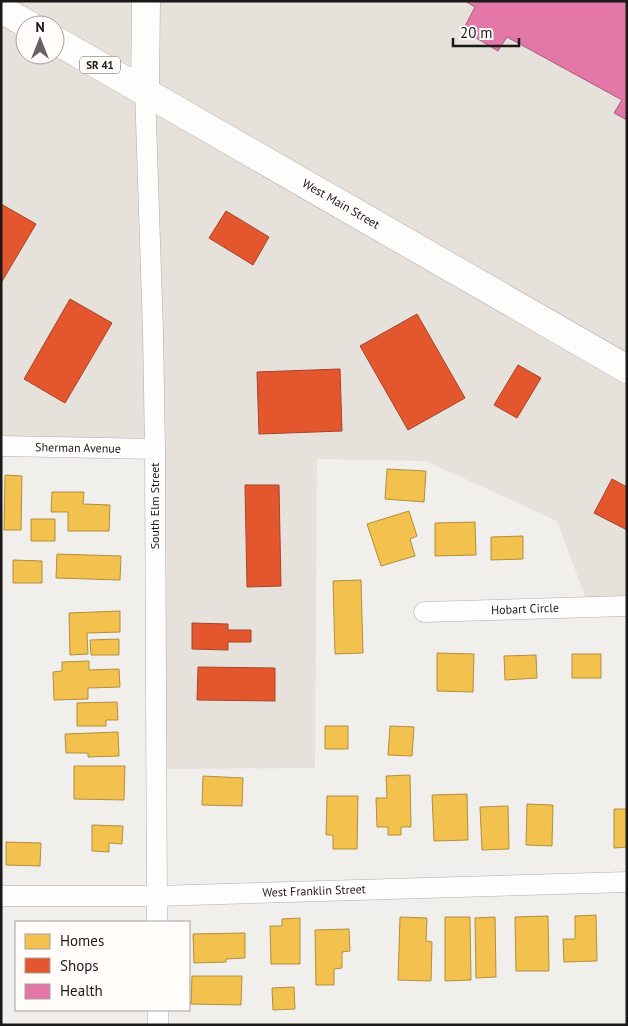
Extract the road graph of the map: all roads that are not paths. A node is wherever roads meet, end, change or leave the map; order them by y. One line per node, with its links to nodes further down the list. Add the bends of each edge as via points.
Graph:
1 (146, 1): 5 (main road)
2 (1, 9): 3 (main road)
3 (15, 17)
4 (65, 46): 5 (main road, West Main Street / SR 41)
5 (144, 90): 6 (main road, West Main Street); 8 (street, South Elm Street)
6 (627, 369)
7 (1, 446): 8 (street, Sherman Avenue)
8 (154, 449): 13 (street, South Elm Street)
9 (627, 606): 10 (street, Hobart Circle)
10 (424, 612)
11 (627, 882): 13 (street, West Franklin Street)
12 (1, 896): 13 (street, West Franklin Street)
13 (157, 896): 14 (street, South Elm Street)
14 (157, 921)
15 (158, 1011): 16 (street)
16 (158, 1025)

